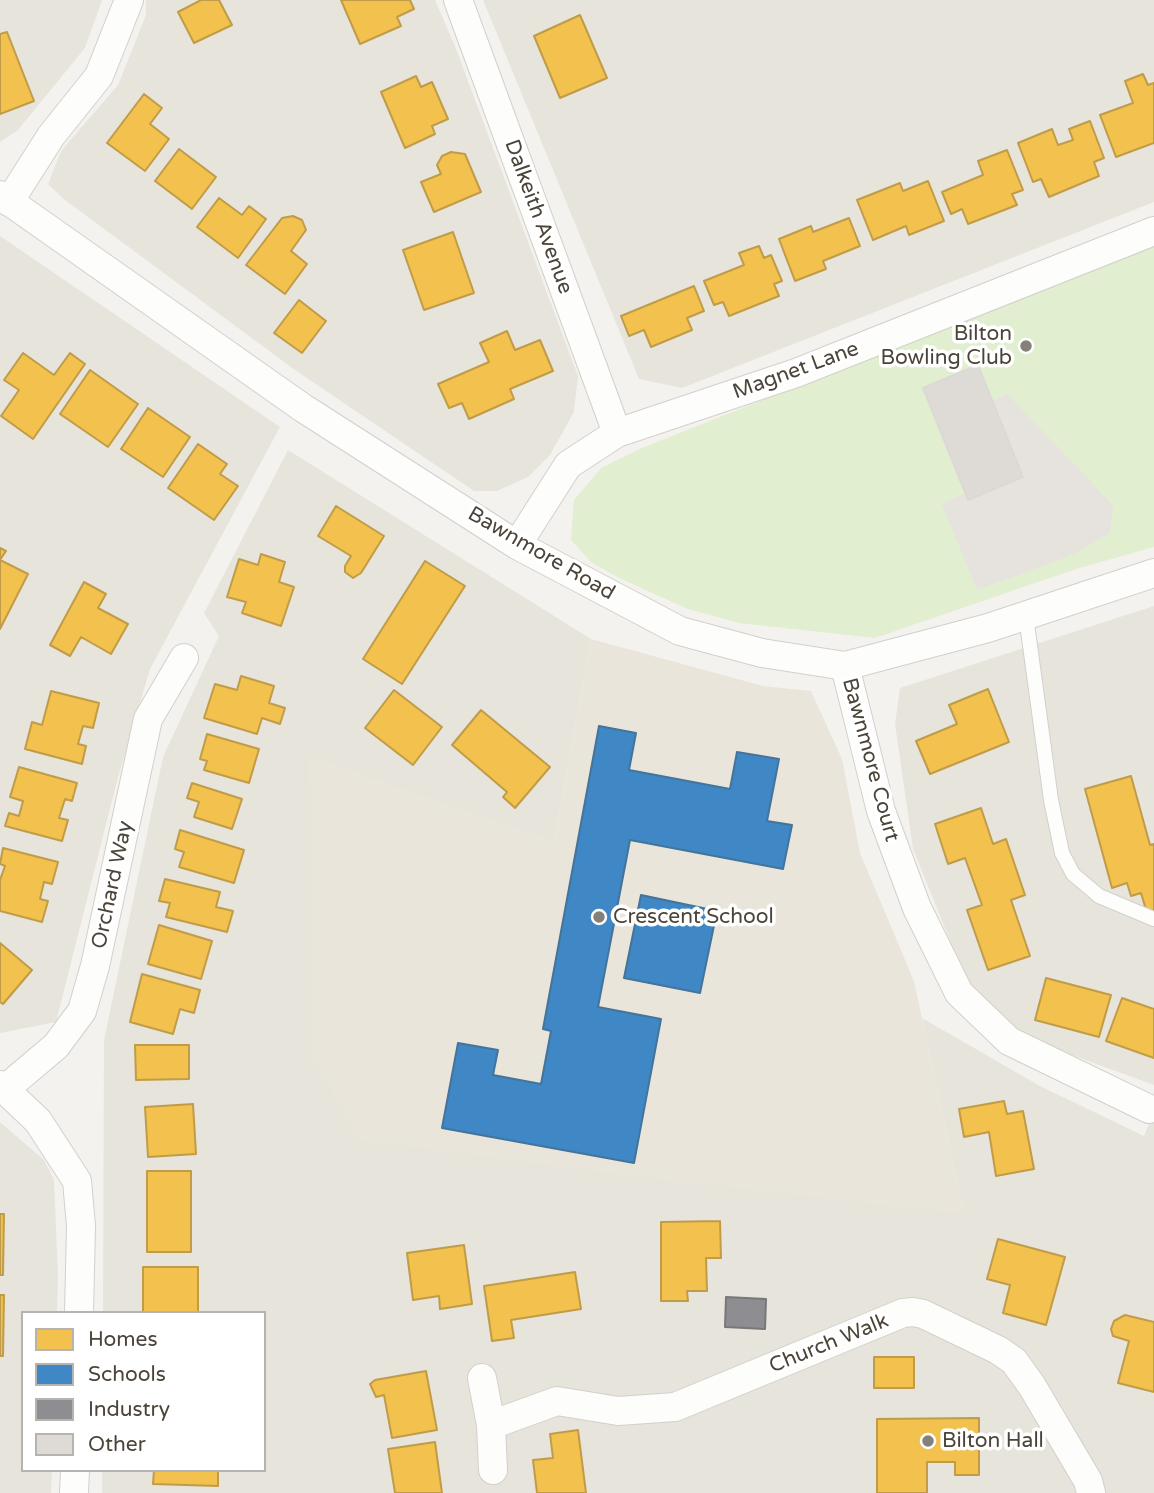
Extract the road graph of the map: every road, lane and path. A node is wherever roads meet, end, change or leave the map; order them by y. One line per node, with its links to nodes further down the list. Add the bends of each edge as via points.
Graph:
1 (129, 0): 3 (street, via 99,76)
2 (458, 0): 5 (street, Dalkeith Avenue)
3 (4, 198): 6 (street, Bawnmore Road, via 303,408)
4 (1154, 231): 5 (street, Magnet Lane, via 796,373)
5 (617, 433): 6 (street, Magnet Lane, via 568,465)
6 (517, 545): 10 (street, Bawnmore Road, via 680,631 762,653)
7 (1154, 573): 8 (street, Bawnmore Road)
8 (1026, 616): 10 (street, Bawnmore Road); 11 (lane, via 1062,853 1073,874 1099,896)
9 (184, 658): 12 (street, Orchard Way, via 148,719 82,1010 56,1046)
10 (845, 666): 13 (street, Bawnmore Court, via 881,811 917,908 960,993 1009,1041)
11 (1154, 919)
12 (2, 1087): 14 (street, Orchard Way, via 38,1121 77,1181)
13 (1149, 1109)
14 (79, 1311)
15 (482, 1378): 16 (street)
16 (491, 1425): 17 (street); 20 (street, Church Walk, via 557,1401 618,1411 675,1407 913,1312 998,1350 1014,1362)
17 (493, 1470)
18 (75, 1472): 19 (street)
19 (74, 1493)
20 (1091, 1493)

